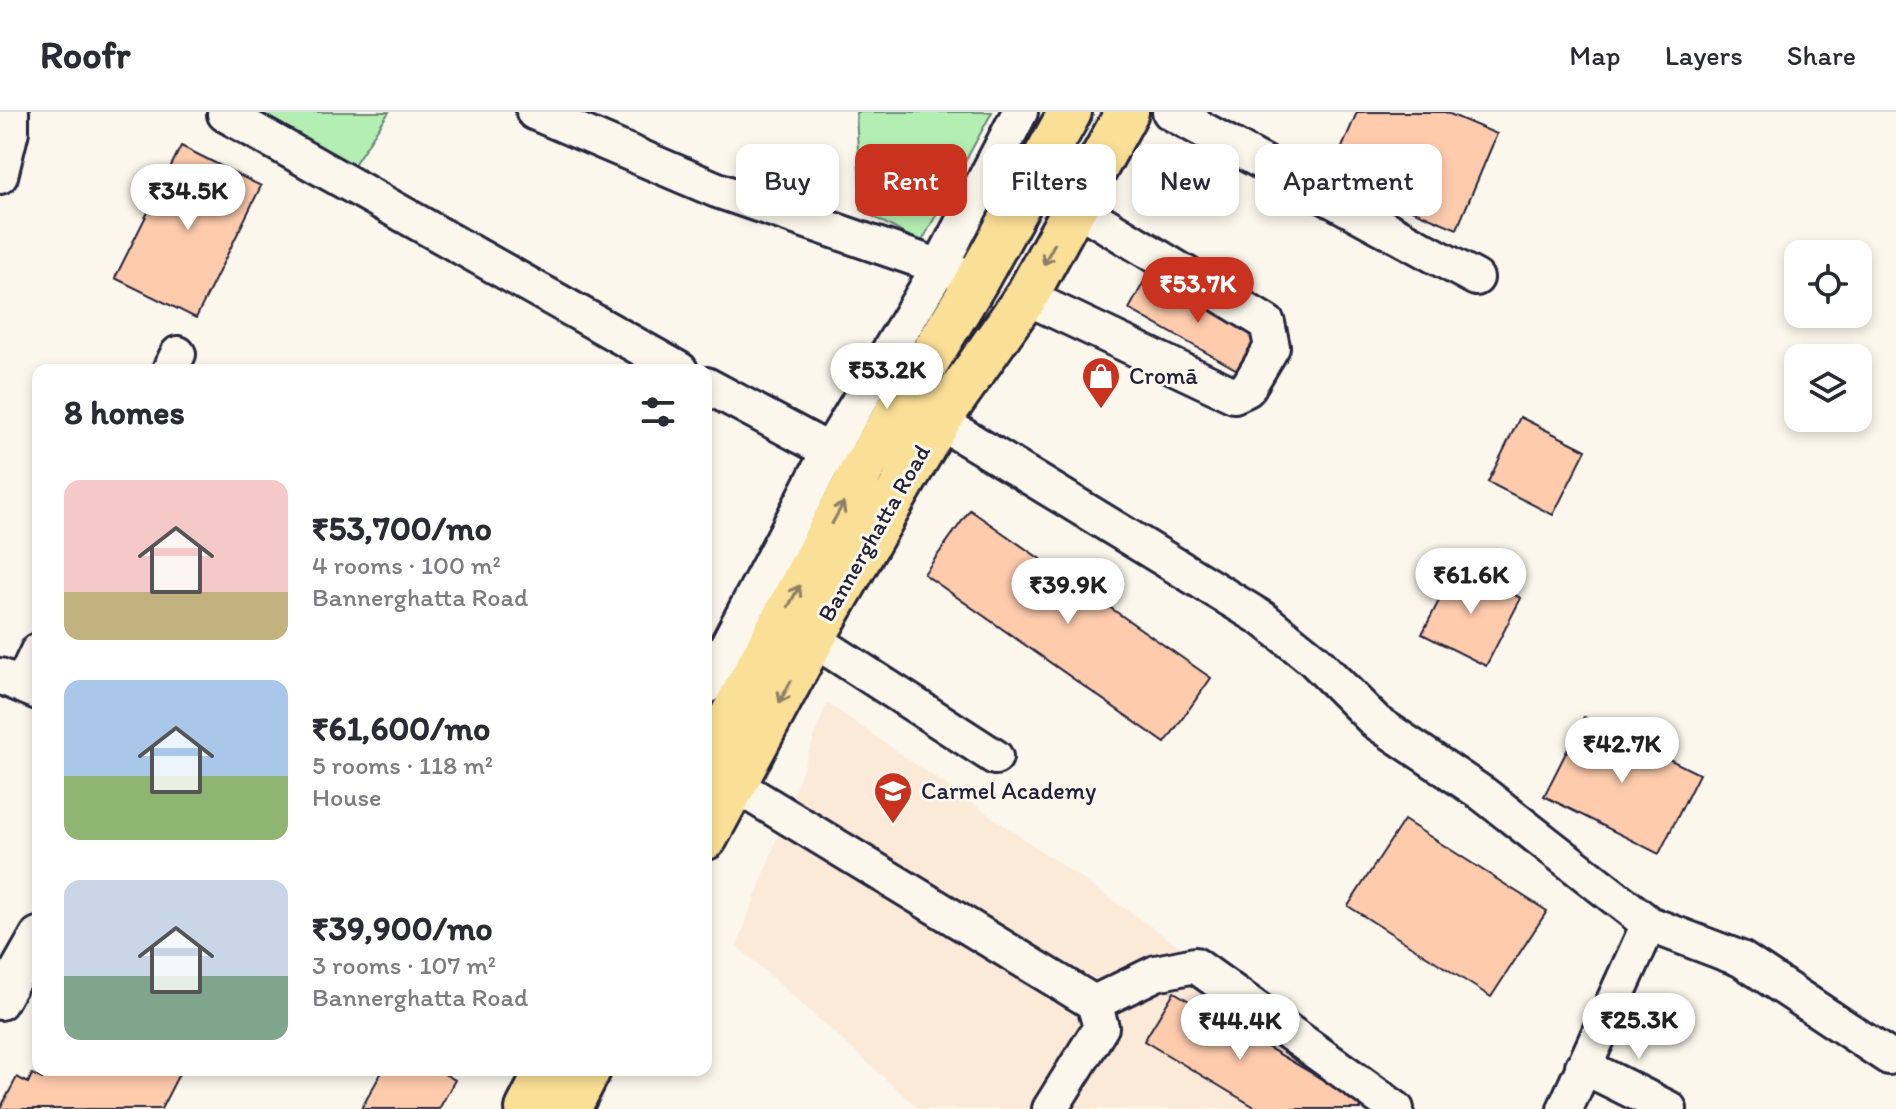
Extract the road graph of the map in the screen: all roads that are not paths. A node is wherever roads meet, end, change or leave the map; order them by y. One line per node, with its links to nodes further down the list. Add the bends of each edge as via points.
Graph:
1 (11, 112): 9 (street)
2 (534, 112): 12 (street, via 717,190)
3 (1020, 112): 12 (street)
4 (1070, 112): 12 (main road)
5 (1127, 112): 8 (main road, Bannerghatta Road)
6 (1170, 112): 13 (street)
7 (225, 114): 15 (street)
8 (1109, 144)
9 (0, 176)
10 (1069, 216): 14 (main road, Bannerghatta Road, one-way to 14)
11 (1090, 216): 14 (street, via 1267,323 1272,347 1247,389 1234,395)
12 (958, 273): 17 (main road); 18 (street)
13 (1476, 278)
14 (1026, 297): 17 (main road, Bannerghatta Road)
15 (669, 364)
16 (712, 388): 18 (street)
17 (923, 411): 18 (main road); 19 (main road, Bannerghatta Road); 26 (street, via 1263,619 1314,660 1376,722 1483,794)
18 (846, 460): 21 (street); 24 (main road, one-way to 18)
19 (813, 639): 23 (street); 24 (main road, Bannerghatta Road, one-way to 24)
20 (32, 662): 22 (street)
21 (712, 676)
22 (20, 685)
23 (995, 757)
24 (721, 775): 25 (main road, Bannerghatta Road); 29 (street)
25 (712, 813)
26 (1649, 924): 30 (street, via 1741,959); 31 (street)
27 (32, 946): 28 (street)
28 (0, 1002)
29 (1094, 1003): 36 (street, via 1101,1027); 37 (street, via 1156,973 1195,965)
30 (1889, 1057)
31 (1583, 1066): 38 (street); 39 (street)
32 (544, 1076): 34 (main road)
33 (586, 1076): 35 (main road)
34 (527, 1109)
35 (569, 1109)
36 (1050, 1109)
37 (1396, 1109)
38 (1565, 1109)
39 (1669, 1109)

